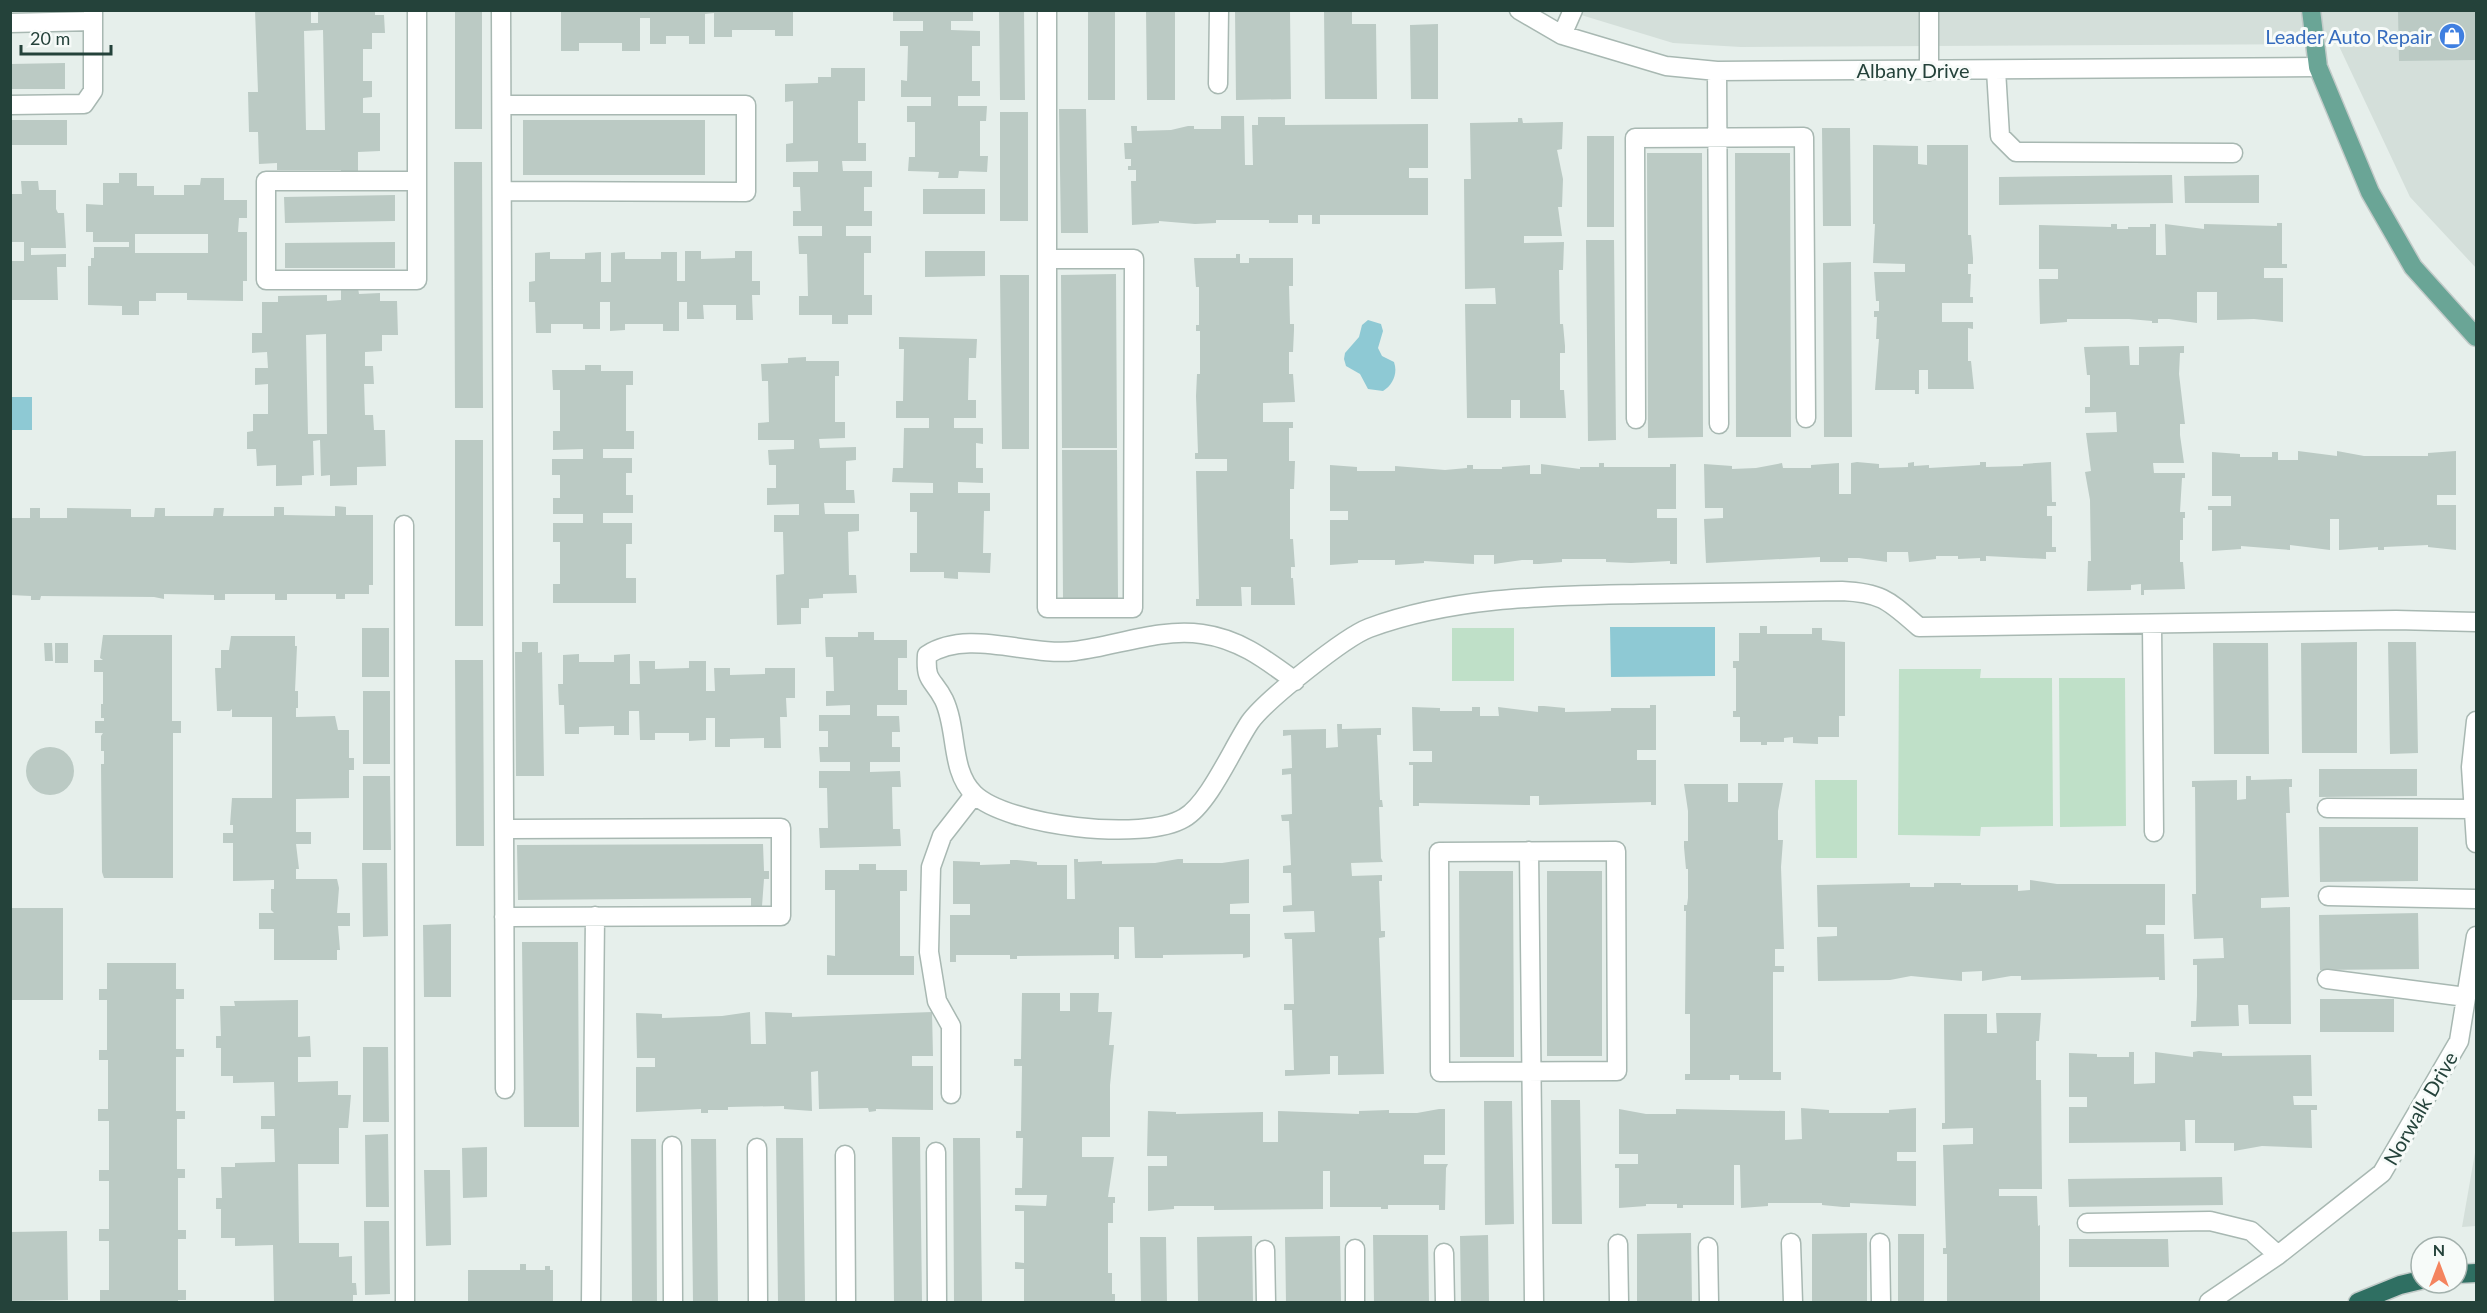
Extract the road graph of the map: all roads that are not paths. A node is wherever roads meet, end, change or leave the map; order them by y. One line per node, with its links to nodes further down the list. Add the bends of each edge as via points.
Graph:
1 (417, 10): 21 (street)
2 (501, 10): 18 (street)
3 (1047, 10): 23 (street)
4 (1219, 10): 16 (street)
5 (1519, 10): 11 (street, Albany Drive)
6 (1573, 10): 11 (street)
7 (1929, 10): 15 (street)
8 (2311, 10): 12 (main road)
9 (93, 16): 10 (street); 17 (street, via 93,91 84,104)
10 (10, 23)
11 (1562, 35): 14 (street, Albany Drive, via 1666,66)
12 (2318, 67): 13 (street, Albany Drive); 24 (main road, via 2370,192 2413,267)
13 (1996, 70): 15 (street, Albany Drive); 20 (street, via 2000,136 2016,152)
14 (1717, 71): 15 (street, Albany Drive); 19 (street)
15 (1929, 71)
16 (1218, 84)
17 (10, 105)
18 (502, 105): 22 (street); 22 (street, via 746,105 746,192)
19 (1718, 138): 25 (street, via 1804,137); 26 (street, via 1635,138); 27 (street)
20 (2233, 153)
21 (417, 181): 21 (street, via 266,181 266,280 417,280)
22 (502, 191): 36 (street)
23 (1047, 259): 23 (street, via 1047,608 1133,608 1134,259)
24 (2476, 337)
25 (1806, 417)
26 (1636, 419)
27 (1719, 424)
28 (404, 525): 64 (street)
29 (2476, 622): 30 (street)
30 (2152, 625): 31 (street, via 1919,627 1887,600 1869,592 1536,596 1479,601 1366,629); 37 (street)
31 (1295, 681): 33 (street, via 1251,720 1198,807 1162,827 1130,831 1041,822 993,808); 33 (street, via 1248,647 1202,634 1121,640 1076,651 961,644 936,649 927,655 926,674 943,699 962,780)
32 (2476, 722): 35 (street, via 2471,767)
33 (974, 795): 49 (street, via 942,836 931,867 929,952 937,1001 951,1026)
34 (2327, 808): 35 (street)
35 (2474, 809): 38 (street)
36 (504, 829): 42 (street, via 781,828 781,916); 43 (street)
37 (2154, 832)
38 (2476, 843)
39 (1529, 851): 47 (street); 47 (street, via 1616,851 1617,1071); 47 (street, via 1439,852 1440,1072)
40 (2328, 896): 41 (street)
41 (2476, 899)
42 (595, 916): 43 (street); 65 (street)
43 (504, 917): 48 (street)
44 (2476, 936): 46 (street, Norwalk Drive)
45 (2327, 979): 46 (street)
46 (2469, 1008): 62 (street, Norwalk Drive, via 2458,1041 2382,1173)
47 (1533, 1071): 73 (street)
48 (505, 1089)
49 (951, 1094)
50 (672, 1146): 66 (street)
51 (757, 1148): 67 (street)
52 (936, 1152): 69 (street)
53 (845, 1155): 68 (street)
54 (2087, 1223): 62 (street, via 2210,1221 2251,1231)
55 (1791, 1243): 76 (street)
56 (1880, 1243): 77 (street)
57 (1618, 1244): 74 (street)
58 (1708, 1246): 75 (street)
59 (1355, 1249): 71 (street)
60 (1265, 1250): 70 (street)
61 (1444, 1253): 72 (street)
62 (2278, 1255): 78 (street, Norwalk Drive)
63 (2409, 1283): 79 (highway)
64 (405, 1302)
65 (591, 1302)
66 (673, 1302)
67 (758, 1302)
68 (846, 1302)
69 (937, 1302)
70 (1266, 1302)
71 (1355, 1302)
72 (1445, 1302)
73 (1534, 1302)
74 (1619, 1302)
75 (1709, 1302)
76 (1793, 1302)
77 (1881, 1302)
78 (2209, 1302)
79 (2358, 1302)

